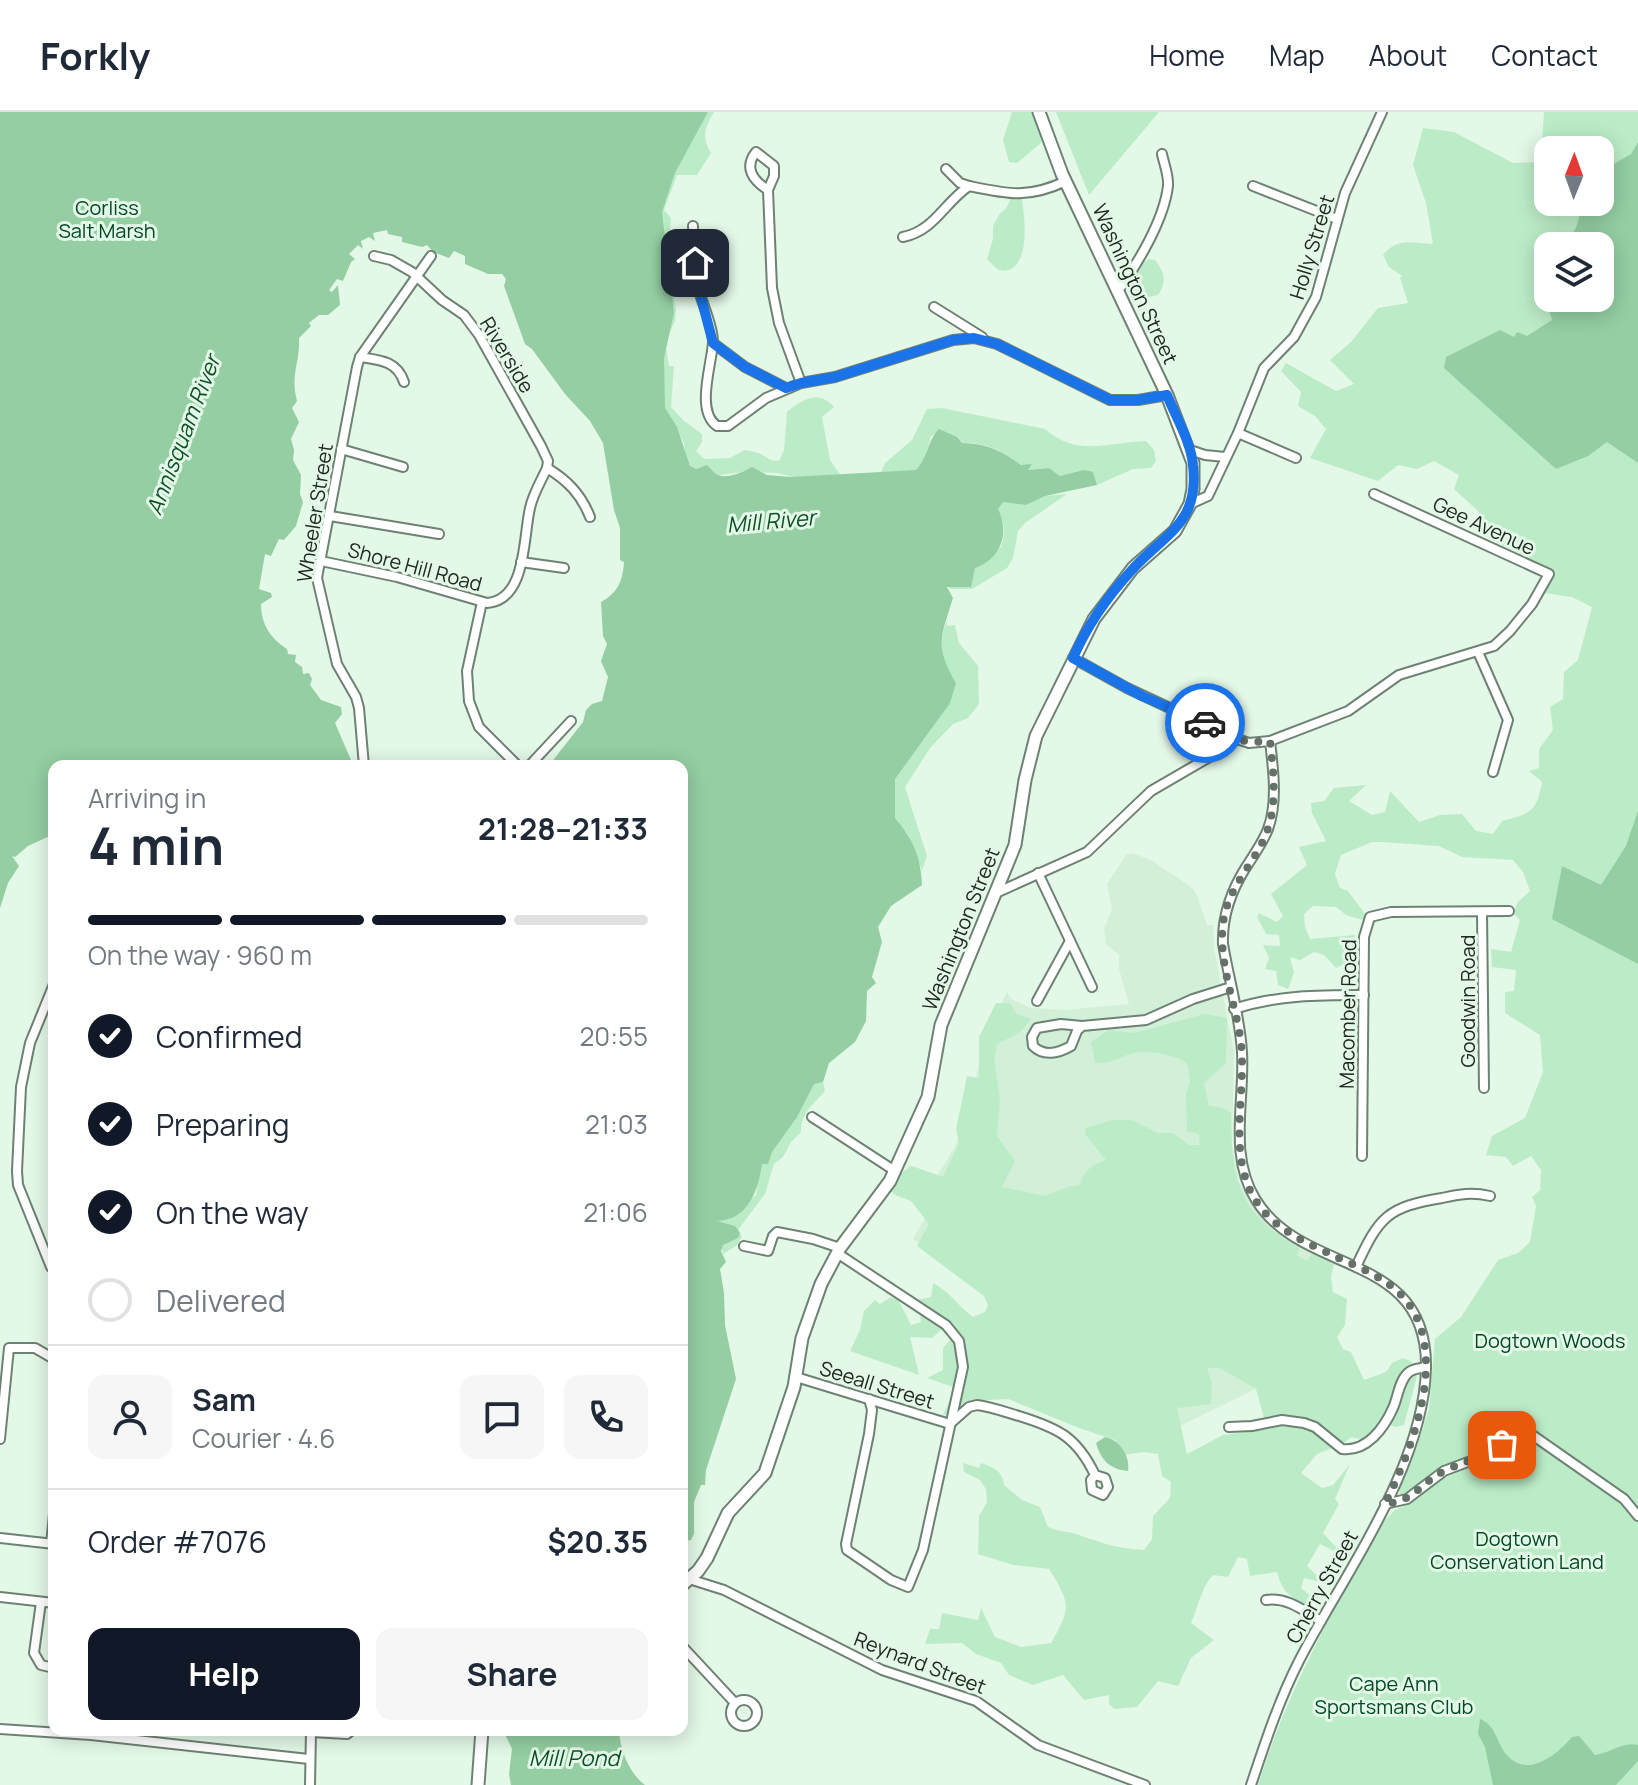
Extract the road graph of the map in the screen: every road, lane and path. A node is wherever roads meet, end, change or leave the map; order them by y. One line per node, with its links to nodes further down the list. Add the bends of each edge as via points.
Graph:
1 (1039, 112): 5 (main road, Washington Street)
2 (1382, 112): 9 (street, Holly Street)
3 (1162, 154): 15 (street, via 1168,182 1161,213)
4 (946, 169): 6 (street)
5 (1066, 181): 6 (street, via 1018,195); 15 (main road, Washington Street)
6 (969, 186): 11 (street, via 924,230)
7 (1253, 186): 9 (street)
8 (768, 190): 21 (street, via 772,288)
9 (1337, 219): 24 (street, Holly Street, via 1310,310 1294,337 1264,368)
10 (693, 226): 18 (street, via 697,282)
11 (903, 237)
12 (374, 256): 14 (street)
13 (431, 256): 14 (street, Wheeler Street)
14 (417, 276): 19 (street, Wheeler Street); 30 (street, Riverside, via 474,326 545,454)
15 (1118, 291): 23 (main road, Washington Street)
16 (934, 307): 17 (street)
17 (986, 340): 21 (street, via 959,339); 23 (street, via 1110,400)
18 (713, 343): 22 (street); 22 (street, via 706,405 717,426 733,423)
19 (360, 357): 20 (street, via 390,363); 25 (street, Wheeler Street)
20 (404, 382)
21 (801, 383): 22 (street)
22 (786, 388)
23 (1167, 395): 26 (main road, Washington Street)
24 (1238, 433): 27 (street, Holly Street); 28 (street)
25 (341, 449): 29 (street); 33 (street, Wheeler Street)
26 (1190, 450): 27 (street); 32 (main road, Washington Street)
27 (1225, 457): 32 (street, Holly Street, via 1208,496)
28 (1296, 458)
29 (403, 467)
30 (547, 468): 34 (street, via 565,479); 37 (street, Shore Hill Road, via 531,505)
31 (1374, 494): 40 (street, Gee Avenue, via 1549,574 1510,631)
32 (1190, 504): 41 (main road, Washington Street, via 1175,531 1124,579)
33 (330, 516): 35 (street); 36 (street, Wheeler Street)
34 (590, 517)
35 (439, 534)
36 (321, 561): 39 (street, Shore Hill Road); 45 (street, Wheeler Street, via 320,596 337,664 359,708)
37 (521, 562): 38 (street); 39 (street, Shore Hill Road, via 503,599)
38 (564, 568)
39 (482, 602): 46 (street, via 467,671 469,701 479,727)
40 (1478, 652): 44 (street, Gee Avenue, via 1399,675 1348,711); 48 (street, via 1508,720)
41 (1073, 658): 43 (street, Gee Avenue); 50 (main road, Washington Street, via 1031,752 1015,845)
42 (571, 721): 47 (street)
43 (1234, 738): 44 (street, Gee Avenue); 49 (street, via 1151,791 1087,852)
44 (1270, 741): 55 (street, Cherry Street, via 1274,787 1269,827 1223,919)
45 (363, 760)
46 (512, 760)
47 (535, 760)
48 (1493, 772)
49 (1038, 873): 50 (street); 53 (street)
50 (998, 892): 64 (main road, Washington Street, via 941,1025 928,1097)
51 (1509, 911): 52 (street, Macomber Road)
52 (1482, 913): 56 (street, Macomber Road, via 1391,912 1370,917 1364,937); 61 (street, Goodwin Road)
53 (1070, 941): 54 (street); 58 (street)
54 (1092, 987)
55 (1231, 987): 59 (street, Cherry Street); 60 (street, via 1153,1018)
56 (1364, 995): 59 (street, via 1289,997); 63 (street, Macomber Road)
57 (48, 999): 68 (street, via 30,1043 21,1087 17,1171)
58 (1037, 1001)
59 (1234, 1009): 69 (street, Cherry Street, via 1242,1053 1240,1154 1249,1188 1283,1230)
60 (1082, 1026): 60 (street, via 1065,1049 1046,1053 1033,1046 1037,1028)
61 (1484, 1088)
62 (812, 1117): 64 (street)
63 (1362, 1156)
64 (895, 1171): 67 (main road, Washington Street)
65 (1490, 1196): 69 (street, via 1470,1191 1400,1207 1376,1227)
66 (744, 1246): 67 (street, via 768,1251 777,1232 813,1239)
67 (838, 1251): 72 (main road, Washington Street, via 810,1313); 74 (street, via 955,1334 964,1358)
68 (48, 1260)
69 (1356, 1267): 71 (street, Cherry Street, via 1379,1277 1404,1298 1421,1331)
70 (48, 1356): 76 (street, via 35,1348 9,1348)
71 (1426, 1367): 75 (street, via 1405,1375 1388,1415 1359,1448 1342,1449 1315,1427 1290,1421); 78 (street, Cherry Street, via 1412,1440)
72 (796, 1377): 73 (street, Seeall Street); 82 (main road, Washington Street, via 765,1473 728,1513 714,1547)
73 (869, 1399): 74 (street, Seeall Street); 74 (street, via 869,1434 846,1544 850,1554 908,1587 923,1550)
74 (950, 1424): 77 (street, via 977,1405 1048,1424 1074,1442)
75 (1229, 1427)
76 (0, 1439)
77 (1095, 1475)
78 (1385, 1504): 79 (street, via 1407,1499 1444,1471 1528,1432 1624,1499); 88 (street, Cherry Street)
79 (1638, 1516)
80 (0, 1538): 81 (street)
81 (48, 1544)
82 (688, 1580)
83 (688, 1582): 98 (street, Reynard Street, via 724,1590 882,1670 976,1701 1038,1745)
84 (0, 1597): 86 (street)
85 (1266, 1600): 88 (street, via 1288,1602)
86 (41, 1602): 87 (street); 90 (street, via 34,1653)
87 (48, 1603)
88 (1321, 1621): 102 (street, Cherry Street, via 1287,1687)
89 (688, 1652): 91 (street)
90 (48, 1667)
91 (735, 1703)
92 (0, 1729): 93 (street)
93 (48, 1732)
94 (100, 1736): 97 (street)
95 (311, 1736): 97 (street)
96 (482, 1736): 100 (main road)
97 (309, 1759): 99 (street)
98 (1135, 1784): 101 (street, Reynard Street)
99 (310, 1785)
100 (478, 1785)
101 (1145, 1785)
102 (1251, 1785)

